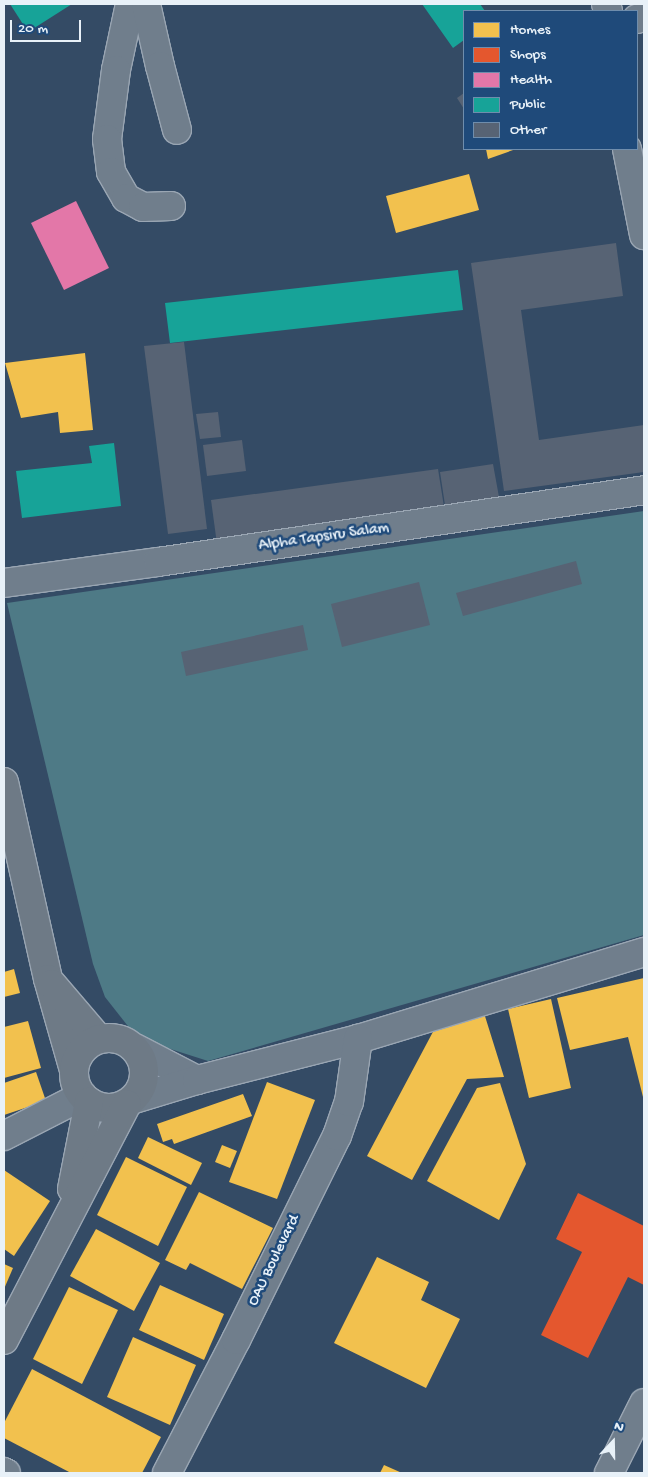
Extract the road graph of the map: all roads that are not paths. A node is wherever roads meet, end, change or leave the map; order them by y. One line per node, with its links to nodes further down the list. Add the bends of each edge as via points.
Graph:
1 (130, 4): 5 (street, via 116,70 107,139 110,172 126,198 143,207)
2 (146, 4): 3 (street)
3 (177, 130)
4 (627, 150): 6 (street)
5 (171, 206)
6 (644, 235)
7 (644, 490): 8 (street, Alpha Tapsiru Salam)
8 (4, 583)
9 (4, 782): 10 (highway)
10 (12, 857): 12 (highway)
11 (644, 952): 14 (street)
12 (48, 979): 13 (highway); 16 (highway)
13 (99, 1039): 15 (highway, via 112,1037); 16 (highway, via 84,1047)
14 (358, 1039): 17 (street); 24 (street, OAU Boulevard, via 349,1102 337,1136)
15 (135, 1048): 17 (street); 19 (highway, via 142,1057 144,1080)
16 (74, 1070): 18 (highway, via 74,1080)
17 (197, 1080): 19 (street)
18 (86, 1099): 19 (highway, via 104,1108 120,1107); 20 (street); 21 (highway)
19 (130, 1101): 21 (highway)
20 (4, 1136)
21 (67, 1215): 22 (highway)
22 (4, 1340)
23 (644, 1403): 25 (street)
24 (167, 1473)
25 (609, 1473)

